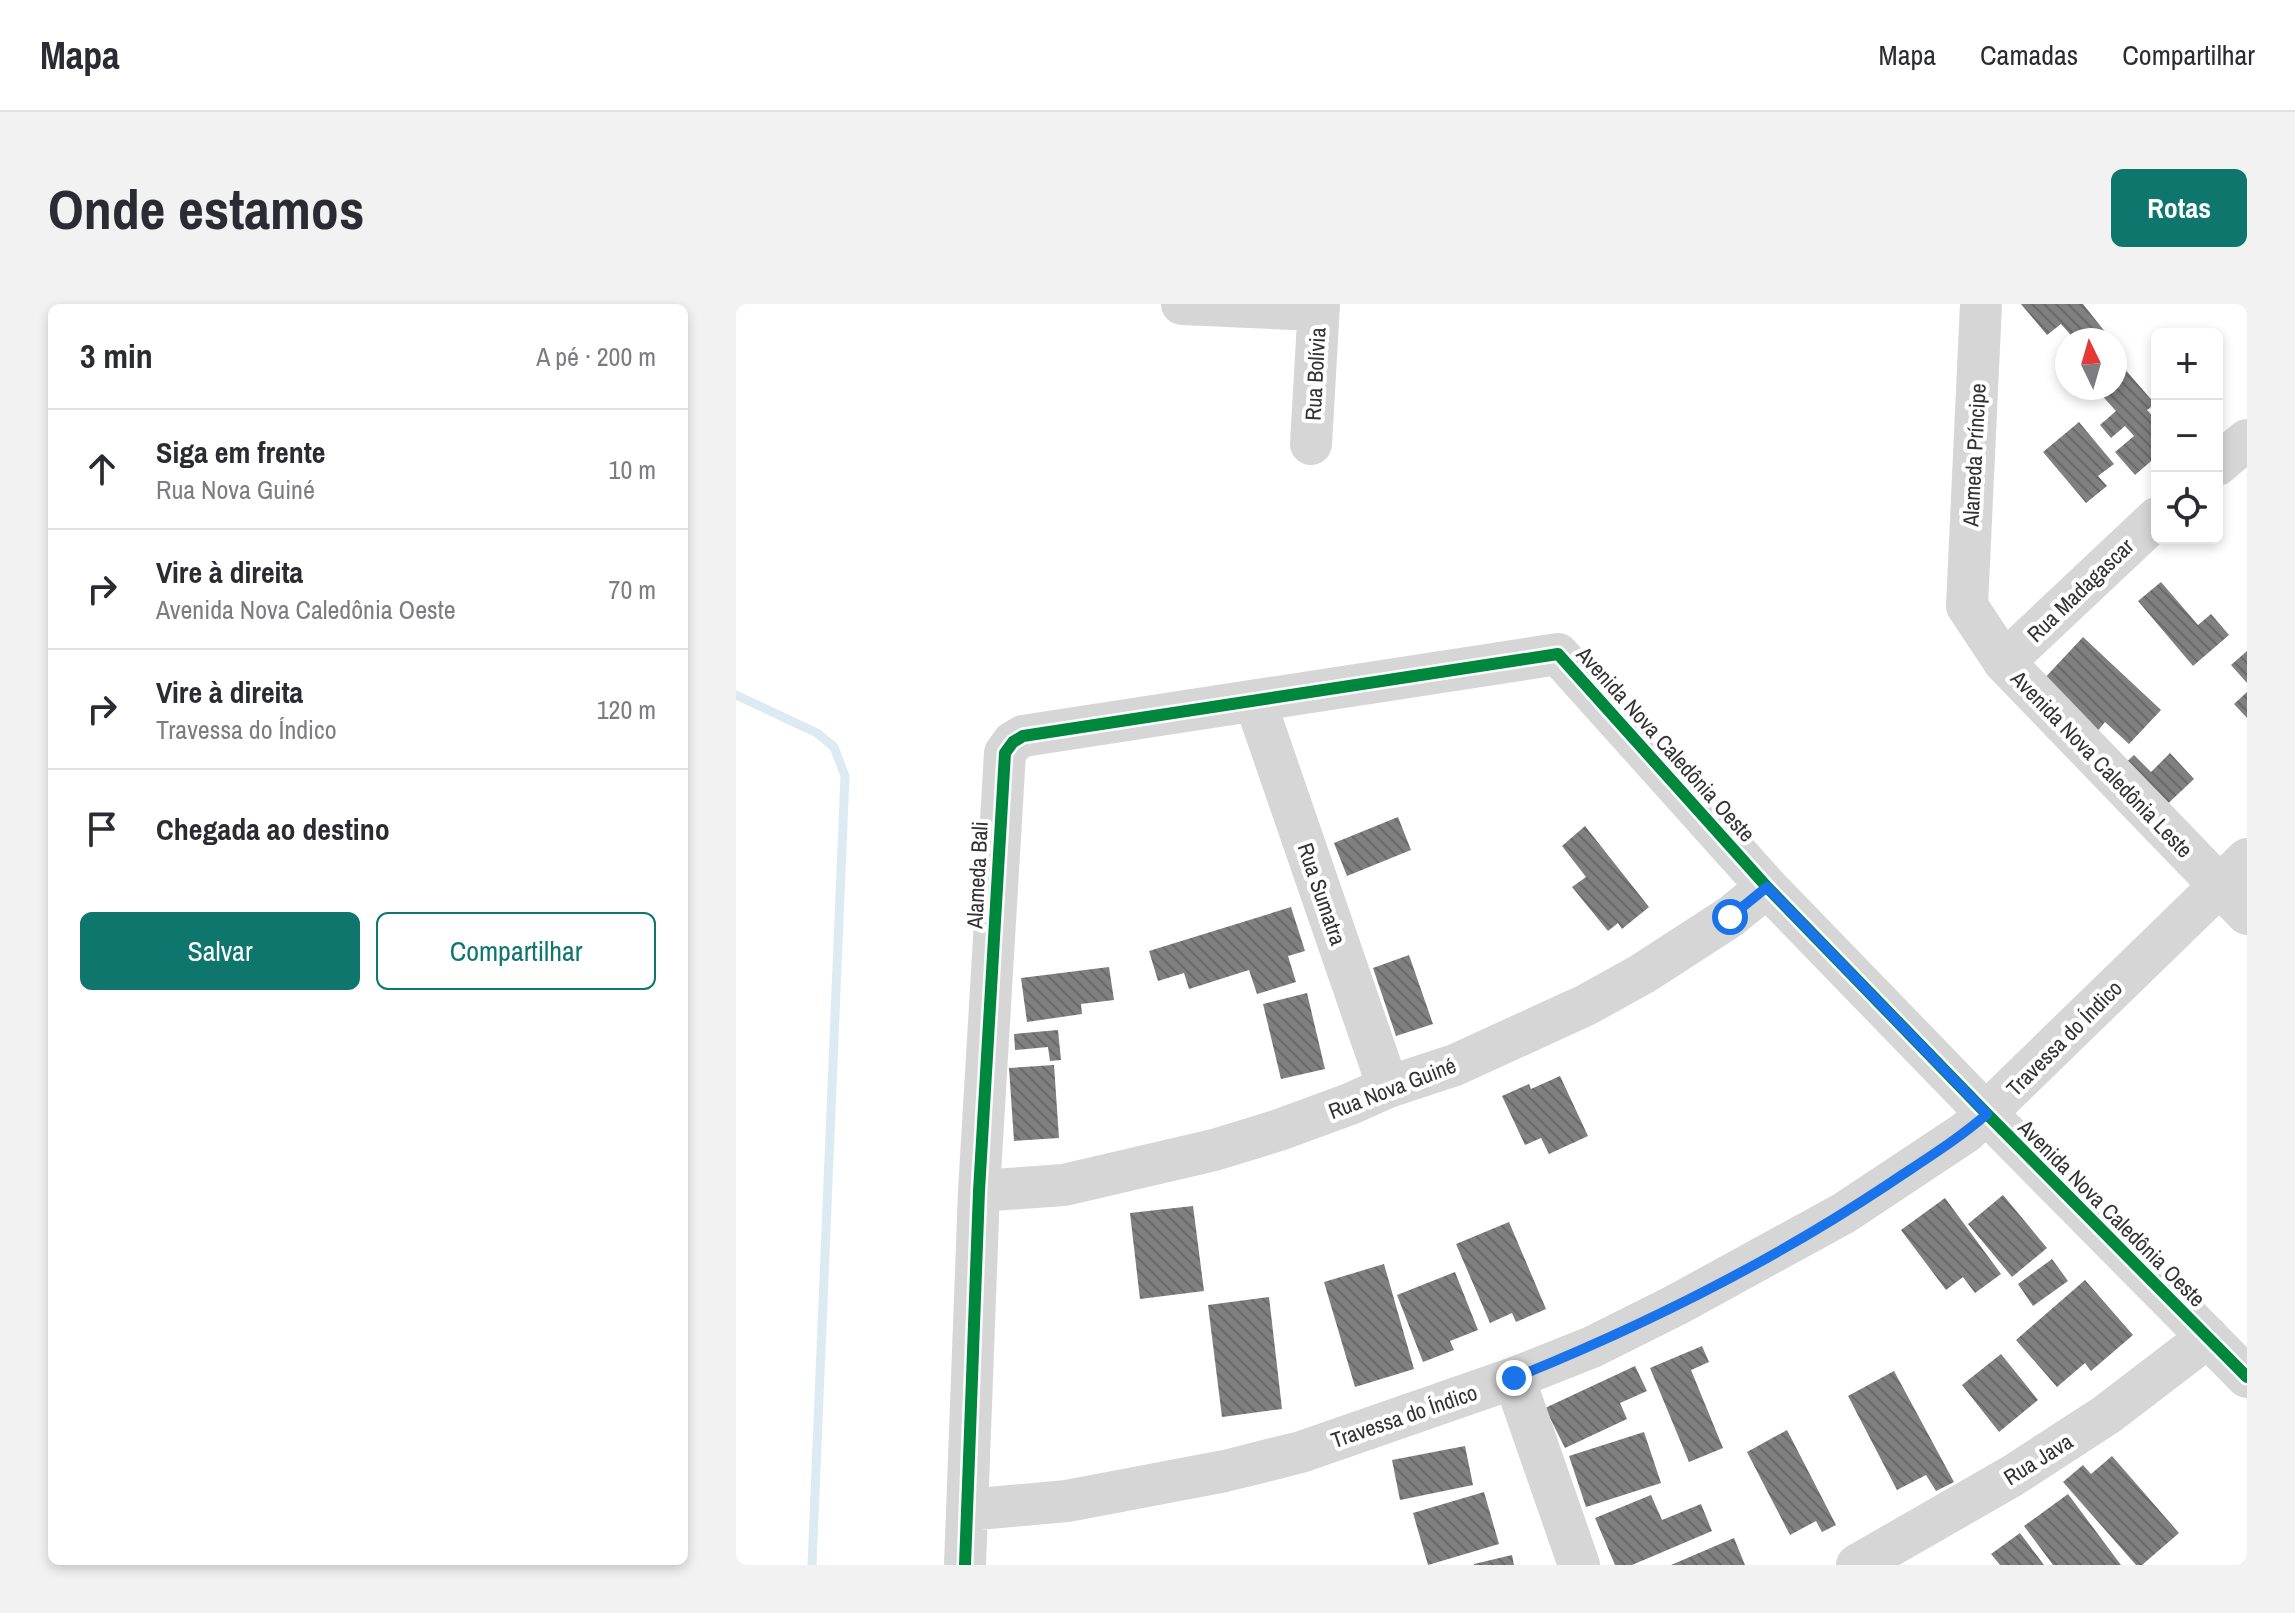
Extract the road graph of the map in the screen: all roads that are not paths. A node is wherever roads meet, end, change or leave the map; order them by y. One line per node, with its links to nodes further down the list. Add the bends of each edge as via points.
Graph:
1 (1182, 304): 3 (street)
2 (1981, 304): 8 (street, Alameda Príncipe)
3 (1318, 307): 5 (street, Rua Bolívia)
4 (2247, 440): 6 (street)
5 (1311, 444)
6 (2223, 460)
7 (2151, 524): 10 (street, Rua Madagascar)
8 (1967, 606): 10 (street, Avenida Nova Caledônia Leste)
9 (1558, 654): 11 (street, Alameda Bali); 13 (street, Avenida Nova Caledônia Oeste)
10 (2004, 662): 12 (street, Avenida Nova Caledônia Leste)
11 (1255, 701): 15 (street, Rua Sumatra); 17 (street, Alameda Bali, via 1023,736 1005,753)
12 (2232, 871): 14 (street, Avenida Nova Caledônia Leste); 16 (street, Travessa do Índico)
13 (1767, 887): 15 (street, Rua Nova Guiné, via 1687,947 1586,1005 1455,1065); 16 (street, Avenida Nova Caledônia Oeste)
14 (2247, 914)
15 (1388, 1087): 17 (street, Rua Nova Guiné, via 1214,1150 1064,1185)
16 (1987, 1114): 18 (street, Avenida Nova Caledônia Oeste); 20 (street, Travessa do Índico, via 1844,1213 1762,1260 1592,1347)
17 (979, 1191): 21 (street, Alameda Bali)
18 (2208, 1337): 19 (street, Avenida Nova Caledônia Oeste); 24 (street, Rua Java, via 2093,1424)
19 (2247, 1377)
20 (1514, 1378): 21 (street, Travessa do Índico, via 1301,1452 1225,1471 1067,1501); 23 (street)
21 (967, 1510): 22 (street, Alameda Bali)
22 (965, 1565)
23 (1579, 1565)
24 (1857, 1565)

